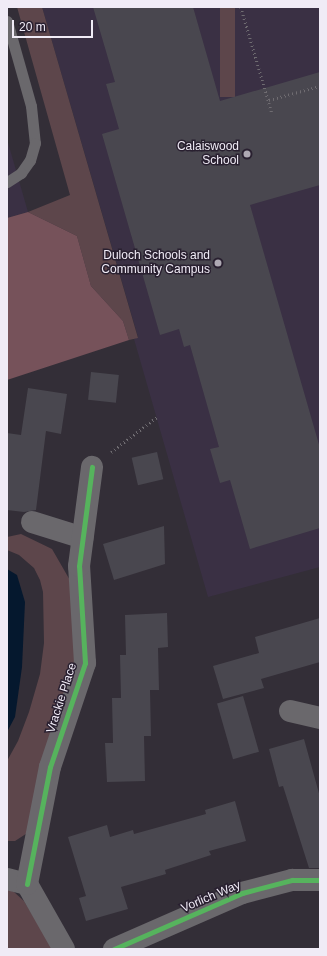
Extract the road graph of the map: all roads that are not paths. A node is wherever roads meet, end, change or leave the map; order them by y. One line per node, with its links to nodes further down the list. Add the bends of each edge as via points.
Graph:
1 (7, 21): 2 (lane, via 32,106 35,143 30,160 21,173)
2 (7, 182)
3 (92, 467): 5 (street, Vrackie Place)
4 (32, 522): 5 (street)
5 (83, 538): 9 (street, Vrackie Place, via 79,566 84,663 50,767)
6 (290, 711): 7 (street)
7 (320, 718)
8 (320, 880): 11 (street, Vorlich Way, via 292,880 242,893)
9 (17, 882): 10 (street)
10 (64, 949)
11 (114, 949)

